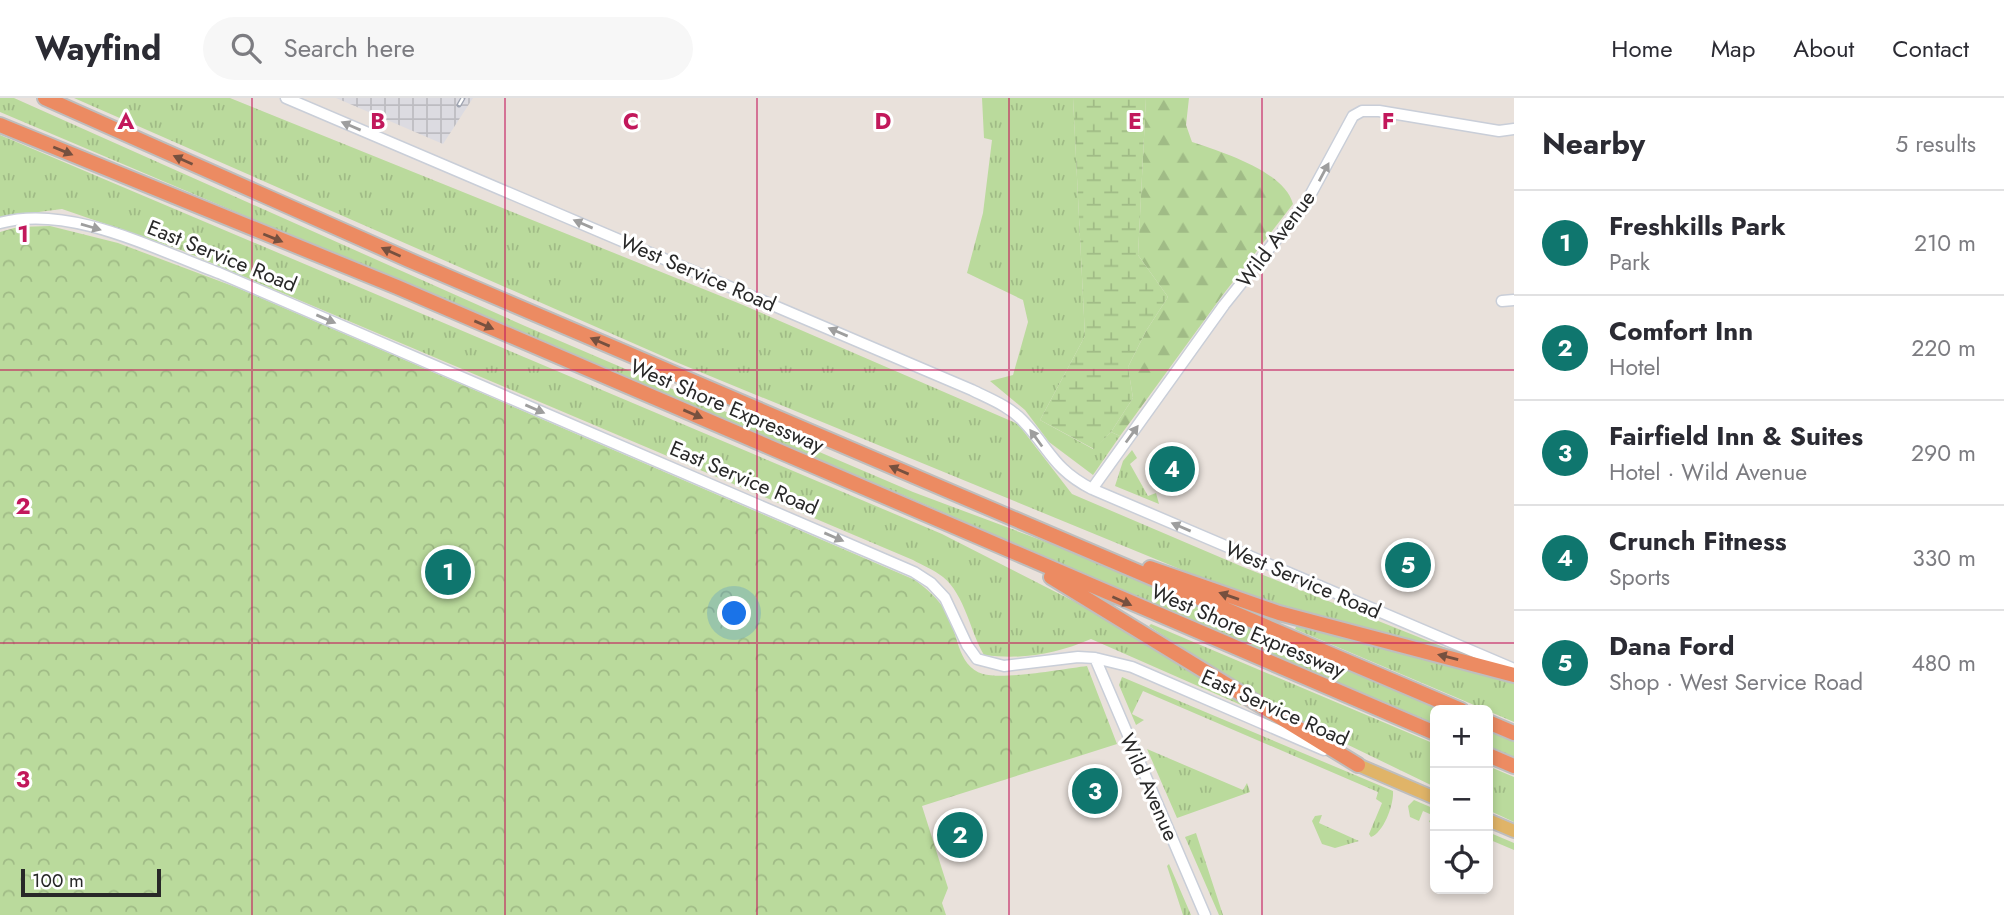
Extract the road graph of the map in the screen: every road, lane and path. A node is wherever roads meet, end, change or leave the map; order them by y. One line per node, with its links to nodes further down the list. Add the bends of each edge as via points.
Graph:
1 (45, 98): 9 (highway, West Shore Expressway, one-way to 1)
2 (286, 98): 8 (street, West Service Road, one-way to 2, via 1049,456 1024,422 972,390)
3 (0, 125): 10 (highway, West Shore Expressway, one-way to 10, via 397,287)
4 (1514, 129): 8 (street, Wild Avenue, one-way to 4, via 1307,201 1353,116 1380,111 1499,131)
5 (0, 223): 11 (street, East Service Road, one-way to 11, via 36,217 64,220 219,273 914,572 945,598 967,645 977,659 989,664)
6 (1514, 300): 7 (street)
7 (1502, 301)
8 (1088, 487): 12 (street, West Service Road, one-way to 8)
9 (962, 497): 12 (highway, one-way to 9, via 1279,613); 13 (highway, West Shore Expressway)
10 (1015, 552): 15 (highway, West Shore Expressway, one-way to 15); 18 (highway)
11 (1095, 658): 18 (street, East Service Road, via 1132,667); 23 (street, Wild Avenue)
12 (1514, 672)
13 (1449, 705)
14 (1493, 724): 16 (highway)
15 (1430, 731)
16 (1514, 733)
17 (1493, 757): 19 (highway)
18 (1358, 765): 20 (main road, East Service Road)
19 (1514, 766)
20 (1430, 796)
21 (1493, 822): 22 (main road)
22 (1514, 831)
23 (1205, 915)

